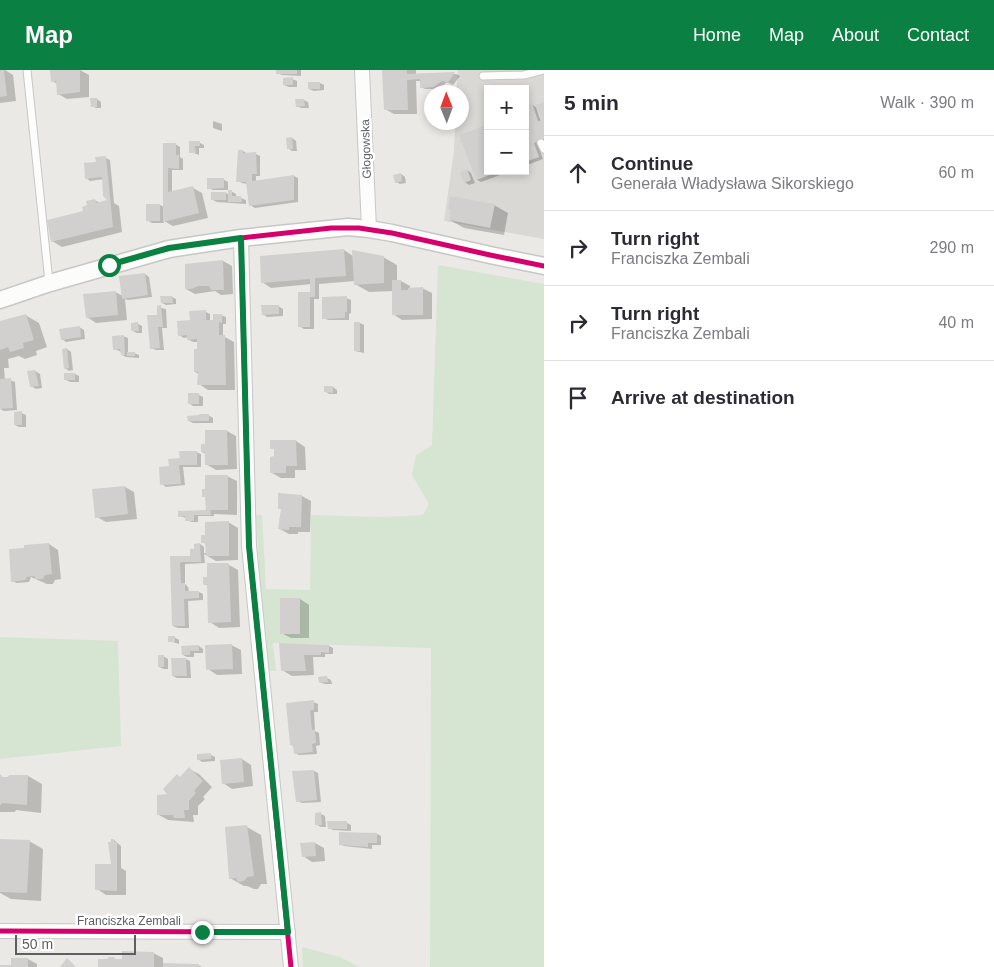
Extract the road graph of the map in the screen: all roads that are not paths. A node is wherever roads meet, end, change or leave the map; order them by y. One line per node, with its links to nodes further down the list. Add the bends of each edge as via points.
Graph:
1 (27, 70): 8 (lane)
2 (362, 70): 5 (street, Głogowska)
3 (543, 70): 4 (lane, via 517,76)
4 (483, 76)
5 (369, 229): 6 (street, via 331,228); 7 (street)
6 (241, 238): 8 (street, via 169,248); 11 (street, via 249,546)
7 (544, 266)
8 (50, 283): 9 (street)
9 (0, 300)
10 (0, 931): 11 (street, Franciszka Zembali)
11 (288, 932): 12 (street)
12 (291, 967)

